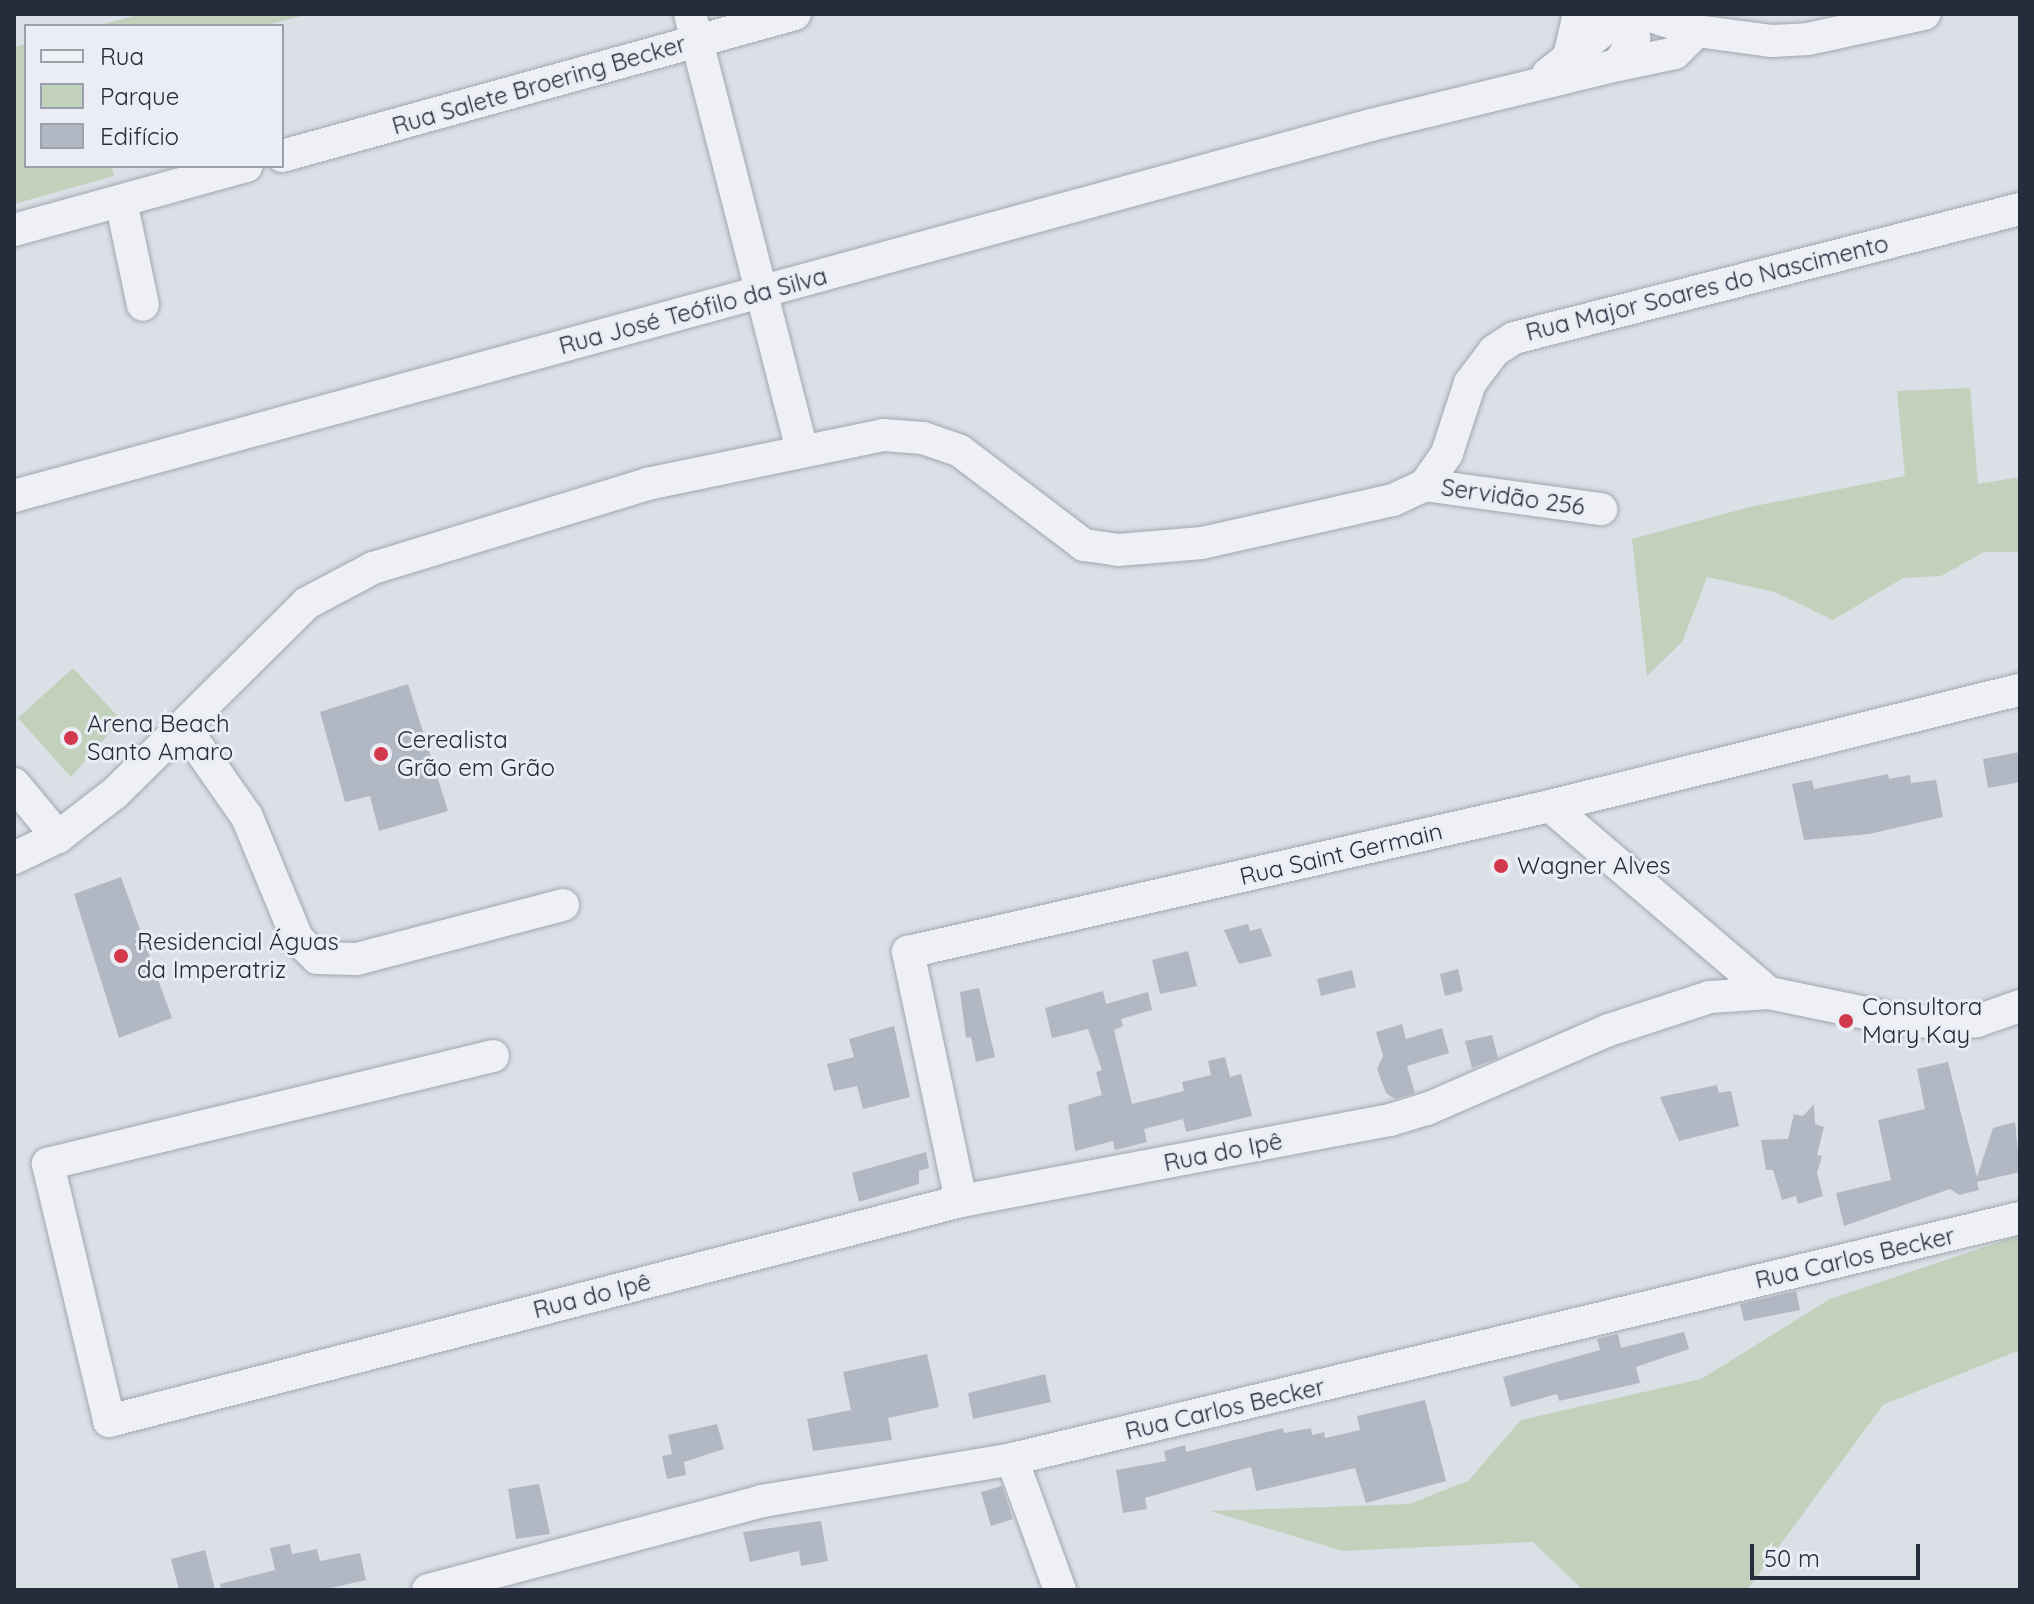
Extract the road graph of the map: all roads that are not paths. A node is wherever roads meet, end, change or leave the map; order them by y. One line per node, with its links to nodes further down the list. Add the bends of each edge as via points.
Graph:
1 (795, 14): 7 (street, Rua Salete Broering Becker)
2 (1579, 14): 9 (street)
3 (1624, 14): 9 (street)
4 (1632, 14): 10 (street, via 1634,39)
5 (1644, 14): 8 (street)
6 (1924, 14): 8 (street, via 1808,39 1772,41)
7 (693, 28): 12 (street, Rua Salete Broering Becker); 17 (street)
8 (1697, 31): 10 (street, Rua José Teófilo da Silva, via 1675,53)
9 (1568, 61): 11 (street)
10 (1618, 65): 11 (street, Rua José Teófilo da Silva)
11 (1532, 85): 17 (street, Rua José Teófilo da Silva)
12 (284, 155)
13 (239, 168): 14 (street)
14 (121, 201): 16 (street); 18 (street)
15 (2020, 209): 20 (street, Rua Major Soares do Nascimento, via 1514,338 1494,351 1470,383 1447,453)
16 (14, 230)
17 (761, 293): 19 (street); 21 (street, Rua José Teófilo da Silva)
18 (143, 305)
19 (802, 450): 20 (street, via 883,435 942,443 975,459 1074,539 1118,550 1202,543 1393,500); 24 (street, via 647,484 343,579 296,613)
20 (1425, 485): 22 (street, Servidão 256)
21 (14, 496)
22 (1601, 509)
23 (2020, 690): 26 (street, Rua Saint Germain)
24 (184, 727): 27 (street, via 115,793); 29 (street, via 247,817 297,938 317,958 357,959)
25 (14, 784): 27 (street)
26 (1550, 806): 30 (street); 33 (street, Rua Saint Germain, via 908,952)
27 (58, 837): 28 (street)
28 (14, 858)
29 (563, 905)
30 (1769, 993): 31 (street, via 1894,1019 1943,1023 1977,1021); 33 (street, Rua do Ipê, via 1710,997 1609,1030 1390,1120)
31 (2020, 1006)
32 (493, 1056): 33 (street, Rua do Ipê, via 48,1164 109,1421)
33 (961, 1201)
34 (2020, 1218): 35 (street, Rua Carlos Becker)
35 (1012, 1459): 36 (street, Rua Carlos Becker, via 762,1501); 37 (street)
36 (428, 1590)
37 (1060, 1590)

